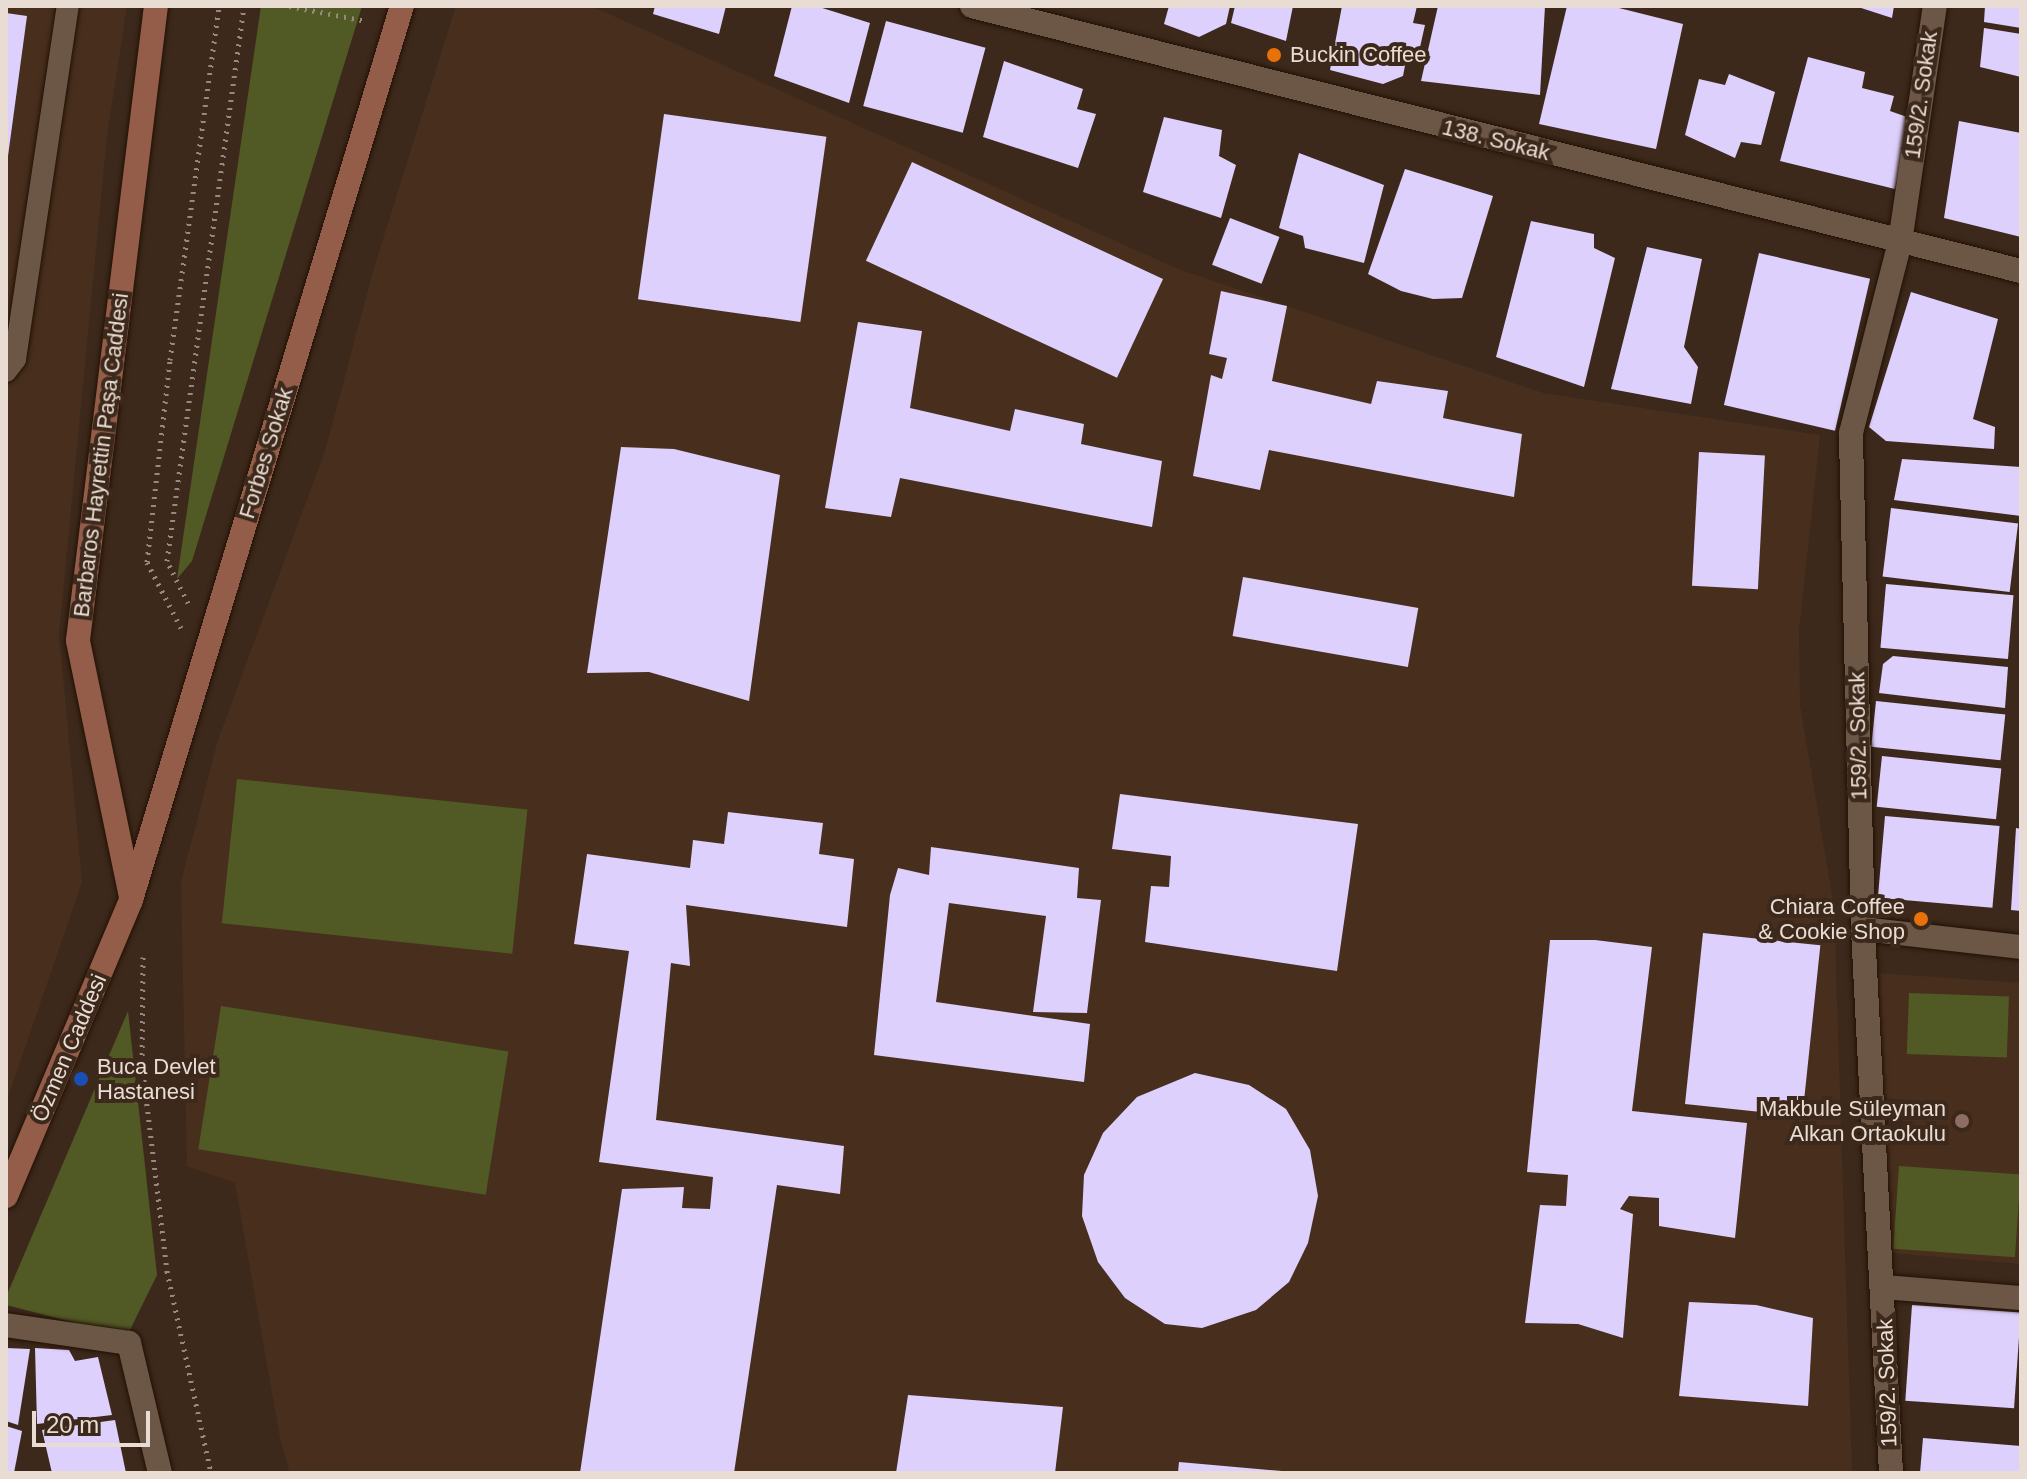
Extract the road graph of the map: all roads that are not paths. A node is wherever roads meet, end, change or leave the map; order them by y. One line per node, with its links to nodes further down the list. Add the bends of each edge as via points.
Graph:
1 (68, 6): 8 (lane, via 15,359)
2 (156, 6): 9 (main road, Barbaros Hayrettin Paşa Caddesi, via 78,640)
3 (972, 6): 6 (street, 138. Sokak)
4 (1935, 6): 6 (street, 159/2. Sokak)
5 (399, 16): 9 (main road, Forbes Sokak)
6 (1900, 242): 7 (street, 138. Sokak); 10 (street, 159/2. Sokak, via 1851,433)
7 (2021, 271)
8 (6, 371)
9 (131, 900): 12 (main road, Özmen Caddesi)
10 (1863, 929): 11 (street); 13 (street, 159/2. Sokak)
11 (2021, 947)
12 (6, 1196)
13 (1883, 1287): 14 (street); 17 (street, 159/2. Sokak)
14 (2021, 1298)
15 (6, 1325): 16 (street, via 129,1343)
16 (160, 1473)
17 (1891, 1473)

